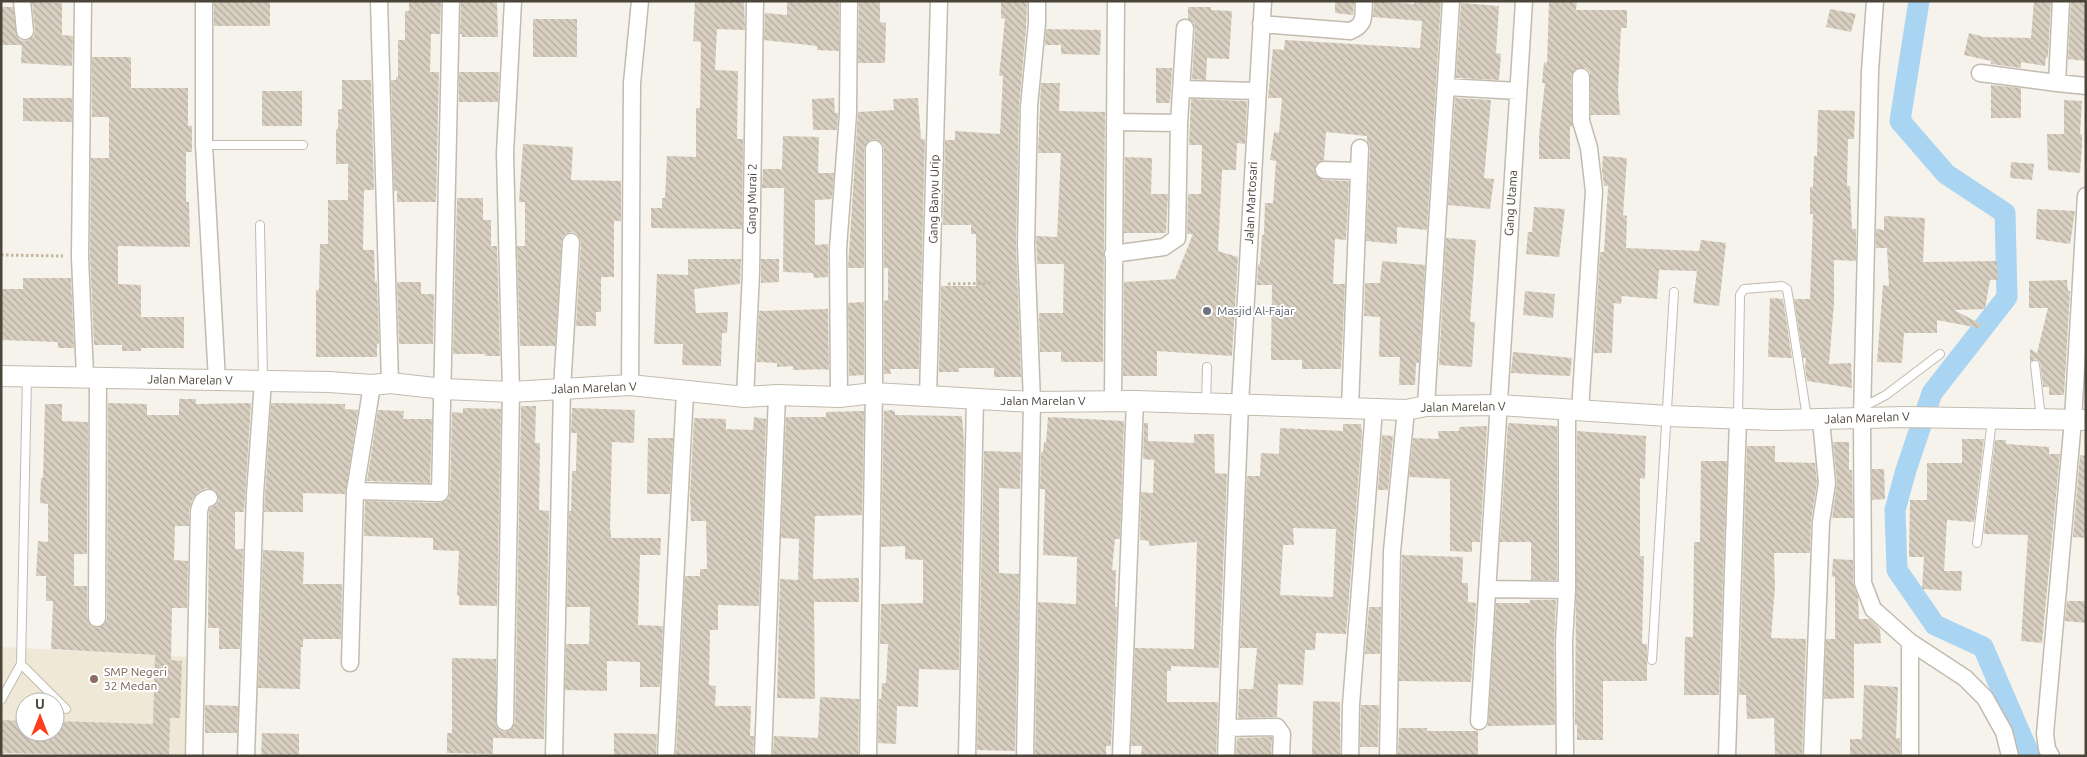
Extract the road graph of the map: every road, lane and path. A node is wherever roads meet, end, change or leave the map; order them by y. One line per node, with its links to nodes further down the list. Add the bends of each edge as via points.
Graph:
1 (22, 1): 21 (street)
2 (84, 1): 43 (street)
3 (204, 1): 32 (street)
4 (379, 1): 55 (street)
5 (451, 1): 57 (street)
6 (513, 1): 59 (street, via 505,153)
7 (640, 1): 56 (street, via 632,83)
8 (755, 1): 64 (street, Gang Murai 2, via 751,273)
9 (850, 1): 65 (street, via 848,114 838,248)
10 (939, 1): 45 (street, Gang Banyu Urip)
11 (1037, 1): 69 (street, via 1028,106 1026,245)
12 (1116, 1): 30 (street)
13 (1263, 1): 19 (street, Jalan Martosari)
14 (1364, 1): 19 (street, via 1362,22 1359,28 1350,31)
15 (1451, 1): 26 (street)
16 (1524, 1): 29 (street, Gang Utama)
17 (1875, 1): 78 (street, via 1870,71)
18 (2062, 1): 24 (street)
19 (1261, 24): 28 (street, Jalan Martosari)
20 (1185, 28): 27 (street)
21 (25, 31)
22 (1980, 73): 24 (street)
23 (1581, 77): 77 (street, via 1581,121 1590,148 1594,191)
24 (2057, 83): 25 (street)
25 (2086, 86)
26 (1446, 87): 29 (street); 73 (street)
27 (1182, 89): 28 (street); 31 (street)
28 (1257, 91): 71 (street, Jalan Martosari)
29 (1518, 91): 72 (street, Gang Utama)
30 (1115, 122): 31 (street); 41 (street)
31 (1179, 123): 41 (street, via 1178,238 1164,247)
32 (204, 145): 33 (lane); 53 (street)
33 (303, 145)
34 (1360, 148): 37 (street)
35 (874, 149): 61 (street)
36 (1324, 170): 37 (street)
37 (1359, 171): 74 (street)
38 (2086, 196): 84 (street)
39 (260, 225): 54 (lane)
40 (571, 242): 58 (street)
41 (1113, 254): 67 (street)
42 (1, 255): 43 (path)
43 (80, 257): 52 (street)
44 (993, 283): 45 (path)
45 (932, 285): 63 (street, Gang Banyu Urip)
46 (1674, 292): 79 (lane)
47 (1940, 354): 78 (lane)
48 (2035, 365): 82 (lane)
49 (1207, 366): 70 (lane)
50 (1, 376): 51 (street, Jalan Marelan V)
51 (28, 376): 52 (street, Jalan Marelan V); 94 (lane)
52 (92, 377): 53 (street, Jalan Marelan V); 90 (street)
53 (217, 380): 54 (street, Jalan Marelan V)
54 (263, 381): 55 (street, Jalan Marelan V); 101 (street, via 255,494)
55 (381, 384): 57 (street, Jalan Marelan V); 85 (street)
56 (630, 385): 58 (street, Jalan Marelan V); 60 (street, Jalan Marelan V)
57 (444, 389): 59 (street, Jalan Marelan V); 85 (street, via 440,493)
58 (562, 389): 59 (street, Jalan Marelan V); 102 (street)
59 (511, 392): 98 (street)
60 (685, 392): 64 (street, Jalan Marelan V); 103 (street)
61 (874, 394): 63 (street, Jalan Marelan V); 65 (street, Jalan Marelan V); 105 (street)
62 (778, 396): 64 (street, Jalan Marelan V); 65 (street, Jalan Marelan V); 104 (street)
63 (928, 396): 66 (street, Jalan Marelan V)
64 (745, 397)
65 (840, 397)
66 (975, 400): 69 (street, Jalan Marelan V); 106 (street)
67 (1113, 401): 68 (street, Jalan Marelan V); 69 (street, Jalan Marelan V)
68 (1135, 401): 70 (street, Jalan Marelan V); 108 (street)
69 (1032, 402): 107 (street)
70 (1206, 403): 71 (street, Jalan Marelan V)
71 (1240, 404): 74 (street, Jalan Marelan V); 99 (street, Jalan Martosari)
72 (1499, 405): 73 (street, Jalan Marelan V); 77 (street, Jalan Marelan V); 88 (street, Gang Utama)
73 (1426, 406): 76 (street, Jalan Marelan V)
74 (1350, 408): 75 (street, Jalan Marelan V)
75 (1374, 410): 76 (street, Jalan Marelan V); 111 (street, via 1351,705)
76 (1406, 410): 112 (street, via 1392,551)
77 (1573, 411): 79 (street, Jalan Marelan V); 89 (street)
78 (1863, 412): 80 (street, Jalan Marelan V, via 1905,417); 83 (street, Jalan Marelan V); 91 (street, via 1863,583 1873,609)
79 (1668, 416): 81 (street, Jalan Marelan V); 92 (lane)
80 (1992, 418): 82 (street, Jalan Marelan V); 87 (lane)
81 (1738, 419): 83 (street, Jalan Marelan V); 83 (lane, via 1740,295 1744,290 1782,286 1787,290 1790,301); 114 (street)
82 (2041, 419): 84 (street, Jalan Marelan V)
83 (1814, 420): 115 (street, via 1827,484 1821,522)
84 (2079, 420): 118 (street, via 2045,734)
85 (355, 491): 93 (street)
86 (209, 498): 100 (street, via 201,503 199,511)
87 (1977, 543)
88 (1487, 589): 89 (street); 97 (street, Gang Utama)
89 (1567, 590): 113 (street)
90 (97, 618)
91 (1910, 642): 116 (street); 117 (street, via 1965,678 1985,698 2004,732)
92 (1652, 660)
93 (350, 663)
94 (21, 664): 95 (lane); 96 (lane)
95 (1, 700)
96 (66, 709)
97 (1479, 721)
98 (505, 722)
99 (1228, 728): 109 (street, Jalan Martosari); 110 (street, via 1277,727 1282,734)
100 (194, 756)
101 (246, 756)
102 (554, 756)
103 (666, 756)
104 (763, 756)
105 (868, 756)
106 (967, 756)
107 (1025, 756)
108 (1121, 756)
109 (1226, 756)
110 (1281, 756)
111 (1350, 756)
112 (1388, 756)
113 (1565, 756)
114 (1727, 756)
115 (1812, 756)
116 (1910, 756)
117 (2010, 756)
118 (2051, 756)

